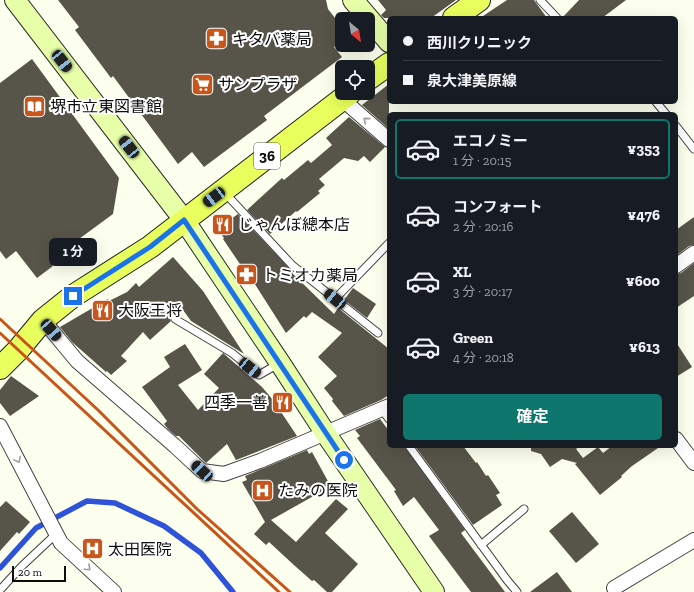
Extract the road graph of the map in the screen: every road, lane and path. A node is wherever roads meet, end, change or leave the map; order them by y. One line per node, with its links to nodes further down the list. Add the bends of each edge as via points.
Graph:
1 (15, 0): 18 (street)
2 (353, 0): 7 (street)
3 (479, 0): 5 (main road)
4 (540, 0): 6 (lane)
5 (457, 16)
6 (555, 16)
7 (387, 40)
8 (387, 65): 9 (main road)
9 (375, 74)
10 (341, 100): 17 (main road, 36)
11 (350, 100): 15 (street, one-way to 11)
12 (658, 104): 13 (lane)
13 (664, 112)
14 (678, 129): 16 (lane)
15 (387, 138)
16 (694, 149)
17 (222, 190): 18 (main road, 36); 22 (lane, via 292,265)
18 (184, 220): 24 (main road, 36, via 150,247 73,296); 26 (street)
19 (387, 245): 22 (lane)
20 (694, 253): 21 (street)
21 (678, 265)
22 (335, 299): 25 (lane)
23 (175, 319): 26 (lane, via 232,353 260,375)
24 (42, 320): 27 (main road, 36); 30 (street, via 77,361 202,471 224,474)
25 (378, 333)
26 (280, 363): 30 (street)
27 (0, 368)
28 (387, 412): 30 (street)
29 (0, 426): 35 (street, one-way to 35)
30 (326, 434): 41 (street)
31 (678, 442): 33 (street)
32 (410, 448): 37 (lane)
33 (694, 463)
34 (524, 509): 37 (lane)
35 (56, 534): 39 (lane); 40 (street, one-way to 40, via 61,543)
36 (694, 540): 38 (street)
37 (481, 545): 42 (lane)
38 (614, 588)
39 (0, 590)
40 (114, 592)
41 (434, 592)
42 (517, 592)

